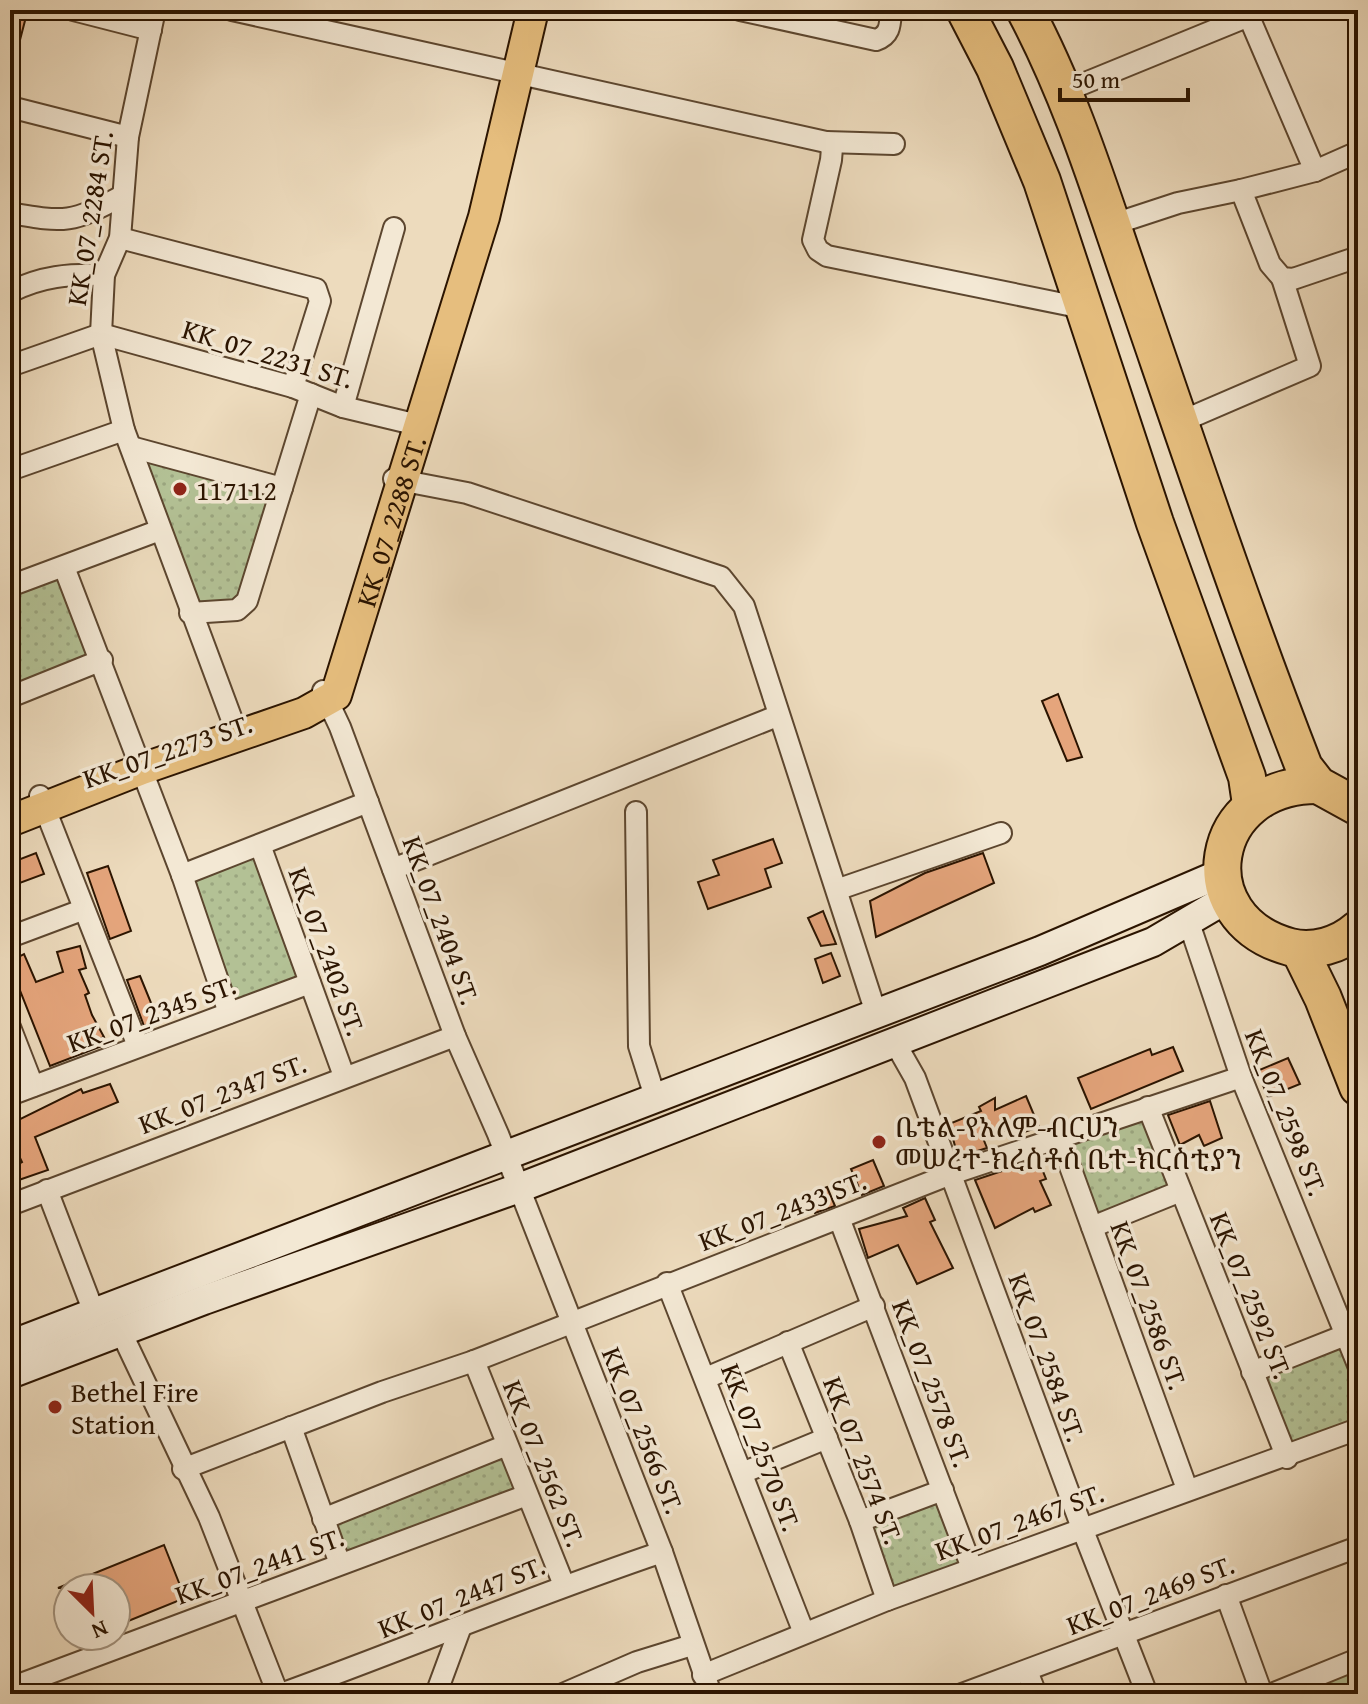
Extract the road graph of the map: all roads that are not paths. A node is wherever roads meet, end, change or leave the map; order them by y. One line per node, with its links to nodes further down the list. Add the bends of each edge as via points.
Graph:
1 (73, 10): 12 (street)
2 (232, 10): 13 (street)
3 (520, 10): 13 (main road, KK_07_2288 ST.)
4 (533, 10): 13 (main road, KK_07_2288 ST.)
5 (891, 10): 9 (street, via 889,30 876,40)
6 (965, 10): 31 (highway, via 1042,181)
7 (1025, 10): 14 (highway)
8 (1355, 10): 11 (street)
9 (748, 11)
10 (1247, 13): 14 (street); 20 (street)
11 (1358, 16)
12 (153, 20): 16 (street, KK_07_2284 ST.)
13 (512, 72): 17 (street); 37 (main road, KK_07_2288 ST.)
14 (1063, 92): 24 (highway)
15 (10, 107): 16 (street)
16 (128, 137): 22 (street, KK_07_2284 ST.)
17 (826, 142): 18 (street); 31 (street, via 832,148 831,160 813,240 827,256)
18 (894, 144)
19 (1358, 152): 20 (street)
20 (1315, 171): 21 (street)
21 (1241, 190): 24 (street, via 1168,205); 29 (street, via 1270,264)
22 (122, 196): 23 (street, via 79,219 59,222); 26 (street, KK_07_2284 ST.)
23 (10, 213)
24 (1111, 225): 36 (highway)
25 (394, 228): 35 (street)
26 (120, 238): 28 (street, KK_07_2284 ST.); 34 (street, via 316,289 320,301)
27 (1358, 257): 29 (street)
28 (104, 275): 30 (street, via 38,278); 32 (street, KK_07_2284 ST.)
29 (1282, 278): 36 (street, via 1310,366)
30 (10, 292)
31 (1083, 308): 55 (highway, via 1247,777)
32 (101, 334): 33 (street); 34 (street, KK_07_2231 ST.); 38 (street, KK_07_2284 ST.)
33 (10, 366)
34 (302, 391): 35 (street, KK_07_2231 ST.); 41 (street)
35 (343, 407): 37 (street, KK_07_2231 ST.)
36 (1180, 422): 52 (highway, via 1304,767)
37 (413, 423): 40 (main road, KK_07_2288 ST.)
38 (127, 438): 39 (street); 41 (street); 42 (street, KK_07_2284 ST.)
39 (10, 470)
40 (396, 479): 48 (main road, KK_07_2288 ST.); 49 (street, via 467,493 721,577 744,606)
41 (282, 488): 45 (street, via 242,608)
42 (160, 530): 43 (street); 45 (street, KK_07_2284 ST.)
43 (64, 567): 44 (street); 46 (street)
44 (10, 586)
45 (190, 613): 50 (street, KK_07_2284 ST.)
46 (102, 660): 47 (street); 51 (street)
47 (10, 697)
48 (326, 697): 50 (main road, KK_07_2273 ST.); 54 (street, KK_07_2404 ST.)
49 (777, 716): 62 (street); 65 (street)
50 (236, 731): 51 (main road, KK_07_2273 ST.)
51 (141, 764): 53 (main road, KK_07_2273 ST.); 63 (street)
52 (1318, 785): 55 (highway, via 1271,791); 57 (highway)
53 (42, 802): 56 (main road, KK_07_2273 ST.); 59 (main road); 66 (street)
54 (368, 802): 61 (street); 62 (street, KK_07_2404 ST.)
55 (1251, 804): 64 (highway, via 1229,836)
56 (10, 807)
57 (1358, 807)
58 (636, 812): 83 (street, via 639,1046)
59 (10, 821)
60 (1001, 833): 65 (street)
61 (260, 845): 63 (street); 71 (street, KK_07_2402 ST.)
62 (393, 869): 75 (street, KK_07_2404 ST.)
63 (182, 875): 72 (street)
64 (1225, 886): 67 (street); 70 (highway, via 1245,924 1269,941); 73 (street)
65 (839, 889): 73 (street)
66 (82, 910): 69 (street); 77 (street)
67 (1189, 923): 76 (street, via 1153,942); 79 (street, KK_07_2598 ST.)
68 (1358, 929): 70 (highway, via 1335,944)
69 (10, 937)
70 (1299, 949): 81 (highway)
71 (310, 983): 72 (street, KK_07_2345 ST.); 78 (street, KK_07_2402 ST.)
72 (229, 1013): 77 (street, KK_07_2345 ST.)
73 (876, 1013): 83 (street)
74 (10, 1027): 80 (street)
75 (455, 1036): 78 (street, KK_07_2347 ST.); 86 (street, KK_07_2404 ST.)
76 (894, 1041): 87 (street, KK_07_2584 ST., via 915,1078); 88 (street)
77 (138, 1046): 80 (street, KK_07_2345 ST.)
78 (344, 1076): 89 (street, KK_07_2347 ST.)
79 (1241, 1077): 84 (street, KK_07_2433 ST.); 99 (street, KK_07_2598 ST.)
80 (33, 1086): 82 (street, KK_07_2345 ST.)
81 (1358, 1087)
82 (10, 1095)
83 (656, 1100): 86 (street)
84 (1148, 1107): 85 (street, KK_07_2433 ST.); 90 (street, KK_07_2592 ST.)
85 (1060, 1139): 87 (street, KK_07_2433 ST.); 93 (street, KK_07_2586 ST.)
86 (506, 1156): 88 (street, KK_07_2404 ST.); 97 (street)
87 (951, 1174): 92 (street, KK_07_2433 ST.); 119 (street, KK_07_2584 ST.)
88 (519, 1188): 96 (street, KK_07_2566 ST.); 98 (street)
89 (47, 1190): 91 (street, KK_07_2347 ST.); 97 (street)
90 (1181, 1191): 93 (street); 104 (street, KK_07_2592 ST.)
91 (10, 1205)
92 (839, 1218): 94 (street, KK_07_2433 ST.); 95 (street, KK_07_2578 ST.)
93 (1092, 1227): 114 (street, KK_07_2586 ST.)
94 (667, 1283): 96 (street, KK_07_2433 ST.); 106 (street, KK_07_2570 ST.)
95 (874, 1306): 100 (street); 115 (street, KK_07_2578 ST.)
96 (572, 1323): 102 (street, KK_07_2433 ST.); 121 (street, KK_07_2566 ST.)
97 (81, 1330): 98 (street); 101 (street); 105 (street)
98 (122, 1334): 112 (street)
99 (1348, 1334): 103 (street, KK_07_2598 ST.); 104 (street)
100 (788, 1342): 106 (street); 109 (street, KK_07_2574 ST.)
101 (10, 1345)
102 (474, 1361): 107 (street); 110 (street, KK_07_2562 ST.)
103 (1358, 1365)
104 (1252, 1372): 111 (street, KK_07_2592 ST.)
105 (10, 1374)
106 (706, 1378): 113 (street, KK_07_2570 ST.)
107 (291, 1427): 112 (street); 117 (street)
108 (1358, 1429): 111 (street, KK_07_2467 ST.)
109 (827, 1438): 113 (street); 118 (street, KK_07_2574 ST.)
110 (507, 1445): 116 (street, KK_07_2562 ST.); 117 (street)
111 (1287, 1458): 114 (street, KK_07_2467 ST.)
112 (183, 1469): 126 (street)
113 (742, 1473): 129 (street, KK_07_2570 ST.)
114 (1187, 1489): 119 (street, KK_07_2467 ST.)
115 (943, 1490): 118 (street); 123 (street, KK_07_2578 ST.)
116 (527, 1495): 122 (street, KK_07_2441 ST.); 124 (street, KK_07_2562 ST.)
117 (323, 1519): 122 (street)
118 (860, 1521): 127 (street, KK_07_2574 ST.)
119 (1082, 1528): 123 (street, KK_07_2467 ST.); 130 (street, KK_07_2584 ST.)
120 (1358, 1547): 125 (street, KK_07_2469 ST.)
121 (662, 1552): 124 (street, KK_07_2447 ST.); 131 (street, KK_07_2566 ST.)
122 (340, 1564): 126 (street, KK_07_2441 ST.)
123 (972, 1568): 127 (street, KK_07_2467 ST.)
124 (564, 1585): 128 (street, KK_07_2447 ST.)
125 (1226, 1595): 130 (street, KK_07_2469 ST.); 143 (street)
126 (243, 1600): 136 (street, KK_07_2441 ST.); 137 (street)
127 (887, 1600): 129 (street, KK_07_2467 ST.)
128 (460, 1629): 137 (street, KK_07_2447 ST.); 138 (street)
129 (804, 1633): 134 (street, KK_07_2467 ST.)
130 (1124, 1634): 133 (street, KK_07_2469 ST.); 142 (street, KK_07_2584 ST.)
131 (692, 1645): 134 (street, KK_07_2566 ST.); 135 (street)
132 (1357, 1664): 144 (street)
133 (1027, 1671): 140 (street, KK_07_2469 ST.); 141 (street)
134 (707, 1684)
135 (599, 1687): 139 (street)
136 (10, 1688)
137 (279, 1694)
138 (436, 1694)
139 (563, 1694)
140 (962, 1694)
141 (1036, 1694)
142 (1147, 1694)
143 (1262, 1694)
144 (1272, 1694)

